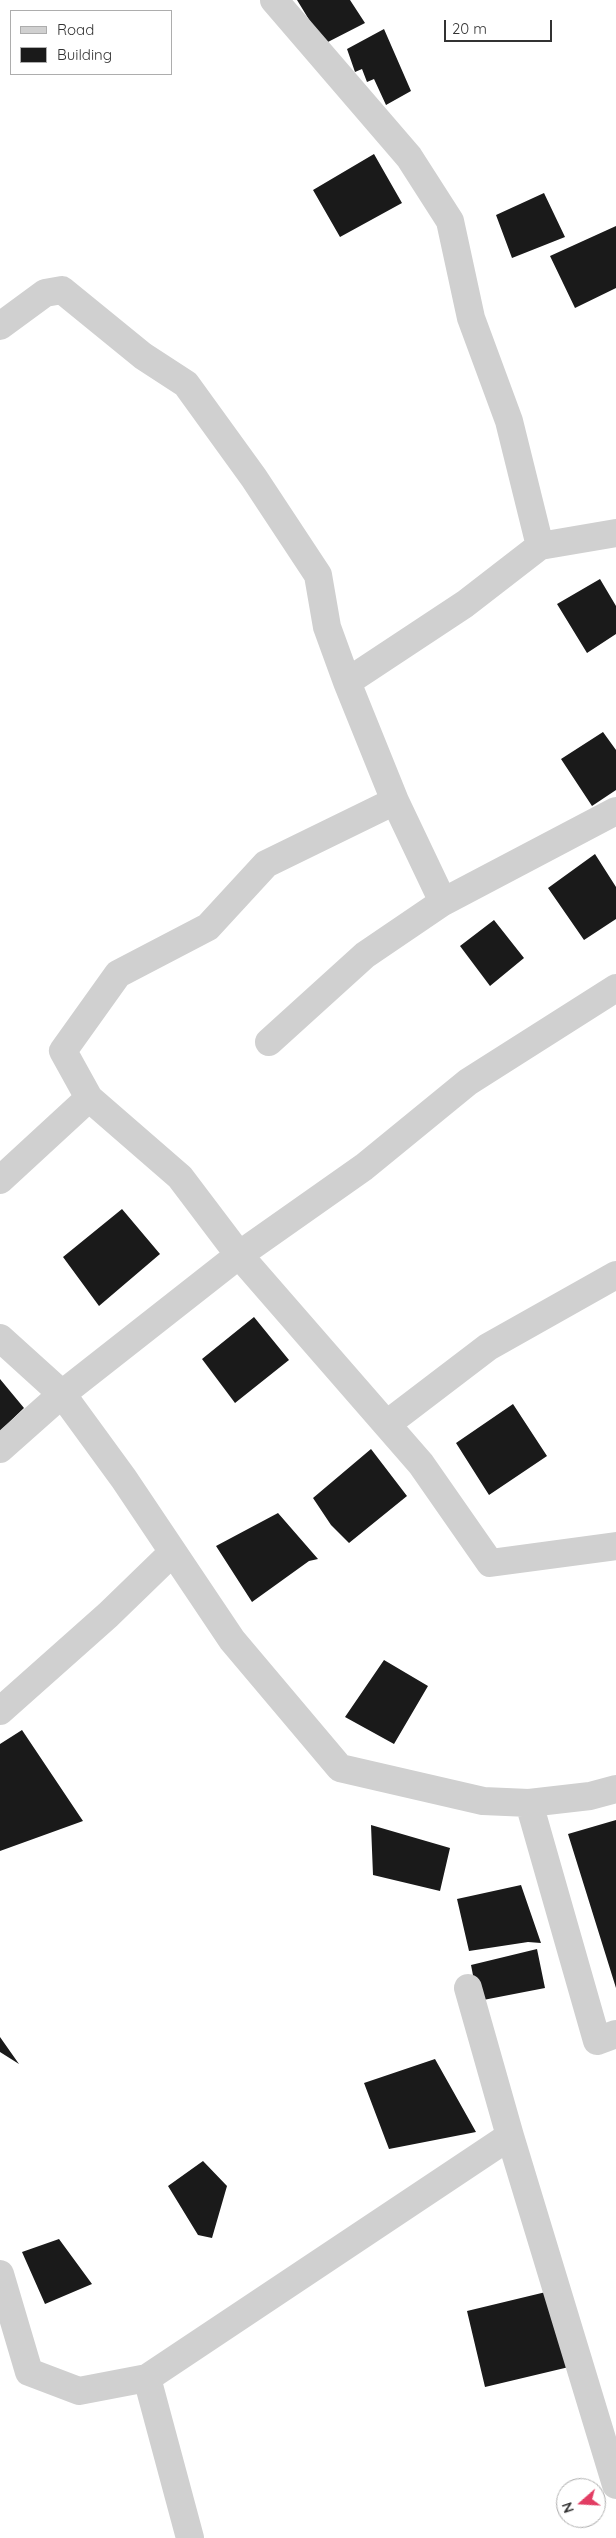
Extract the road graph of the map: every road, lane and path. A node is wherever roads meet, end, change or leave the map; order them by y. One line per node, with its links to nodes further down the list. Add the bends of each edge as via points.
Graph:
1 (274, 0): 4 (street, via 409,157 450,221 471,318 509,421)
2 (0, 326): 5 (street, via 45,293 62,290 142,356 186,384 318,575 327,627)
3 (616, 533): 4 (street)
4 (540, 546): 5 (street, via 465,604)
5 (347, 682): 6 (street)
6 (395, 801): 8 (street); 11 (street, via 266,864 208,927 118,974 63,1051)
7 (616, 811): 8 (street)
8 (443, 902): 10 (street, via 365,955)
9 (616, 988): 13 (street, via 468,1082 364,1167)
10 (269, 1042)
11 (89, 1098): 12 (street); 13 (street, via 180,1177)
12 (0, 1180)
13 (239, 1255): 16 (street); 17 (street)
14 (616, 1275): 17 (street, via 488,1347)
15 (0, 1338): 16 (street)
16 (62, 1394): 18 (street); 20 (street)
17 (387, 1424): 19 (street, via 422,1464 490,1563)
18 (0, 1449)
19 (616, 1546)
20 (173, 1552): 21 (street); 23 (street, via 232,1640 340,1768 483,1801)
21 (0, 1712)
22 (616, 1789): 23 (street)
23 (529, 1804): 25 (street, via 597,2041)
24 (468, 1988): 26 (street)
25 (616, 2034)
26 (510, 2136): 28 (street); 29 (street)
27 (0, 2274): 28 (street, via 29,2372 79,2391)
28 (147, 2378): 30 (street)
29 (616, 2485)
30 (190, 2538)

